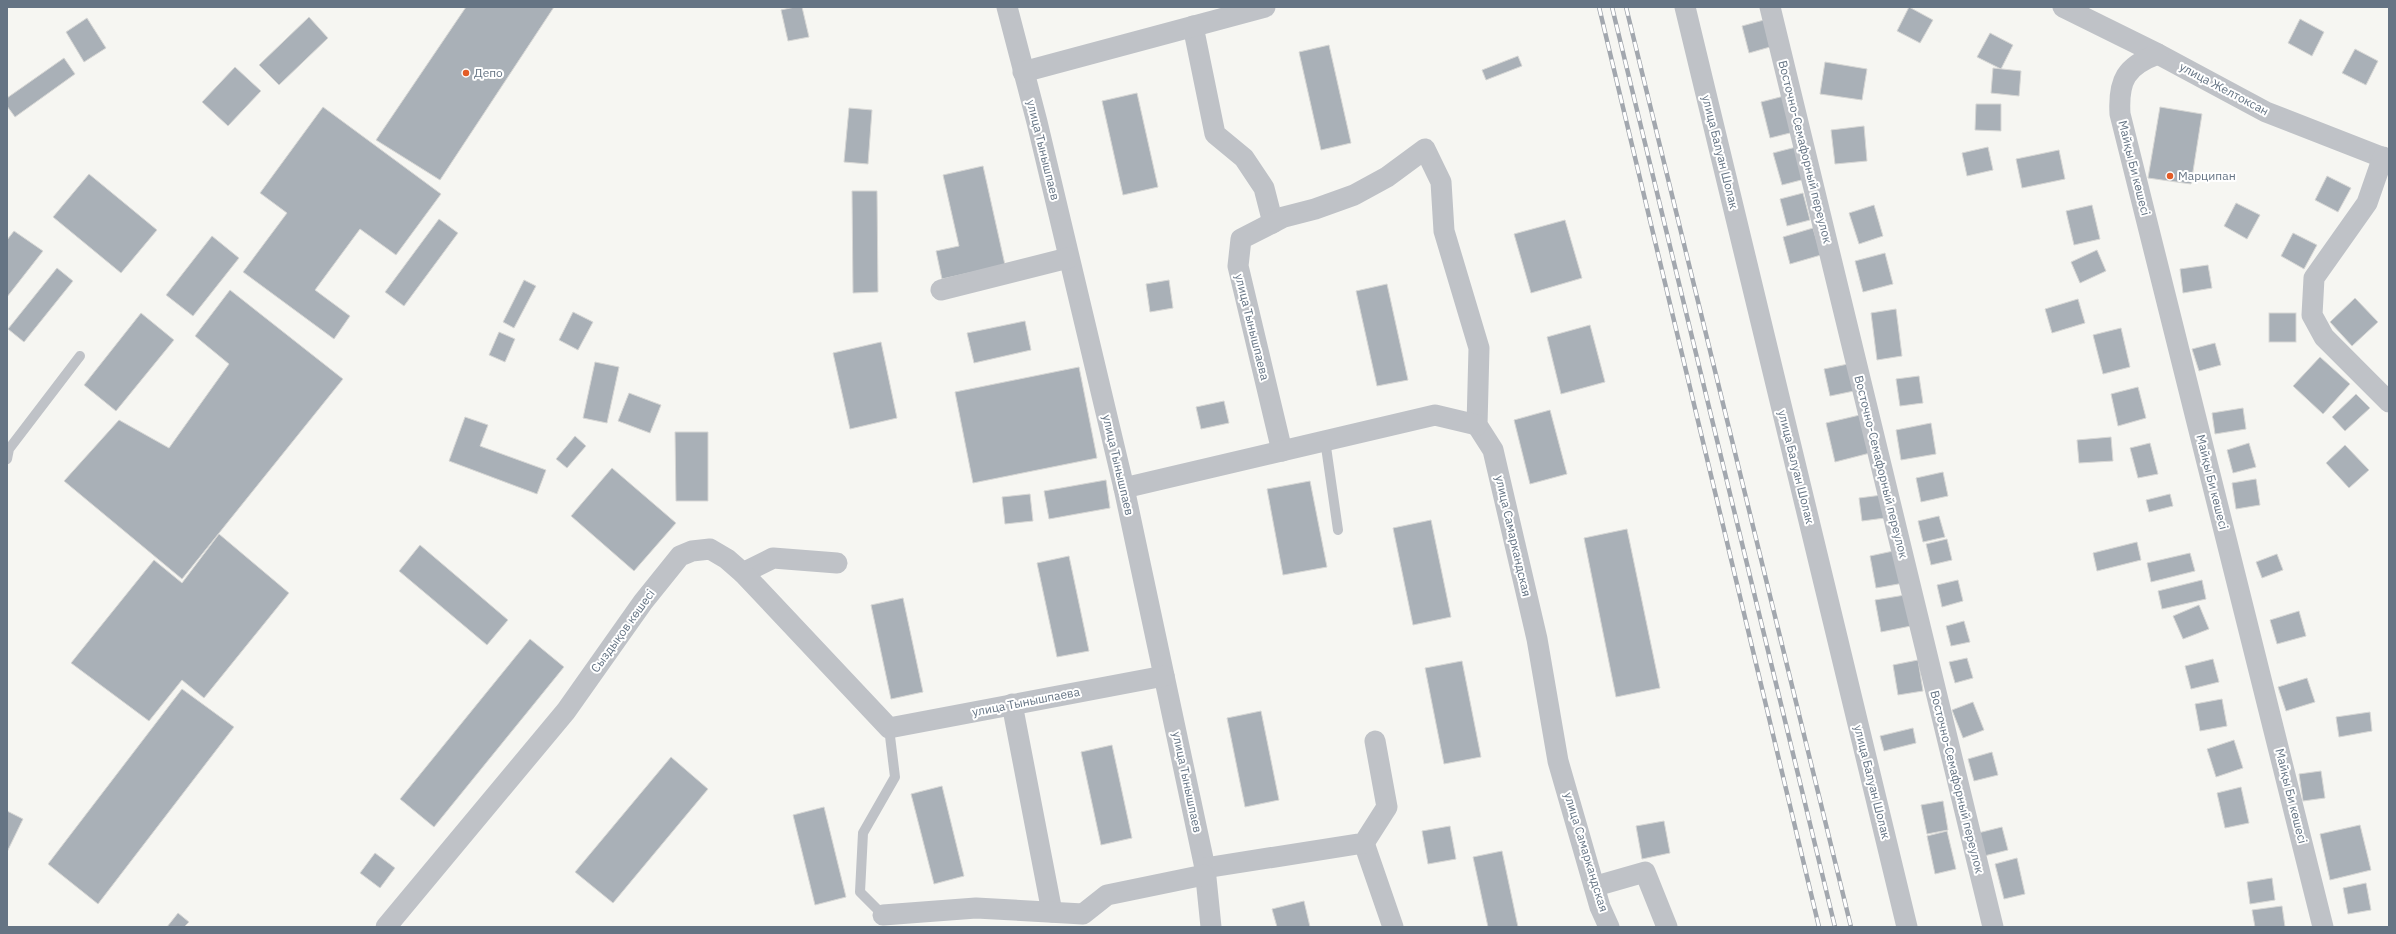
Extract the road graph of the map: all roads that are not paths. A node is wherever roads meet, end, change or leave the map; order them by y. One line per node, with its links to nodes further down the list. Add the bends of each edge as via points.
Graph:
1 (1007, 7): 8 (street, улица Тынышпаев)
2 (1265, 7): 6 (street)
3 (1685, 7): 37 (street, улица Балуан Шолак)
4 (1770, 7): 38 (street, Восточно-Семафорный переулок)
5 (2063, 7): 7 (street, улица Желтоксан)
6 (1193, 26): 8 (street); 10 (street, via 1215,134 1244,158 1264,188)
7 (2158, 54): 9 (street, улица Желтоксан, via 2266,112); 39 (street, Майқы Би көшесі, via 2139,61 2125,77 2119,93 2120,114)
8 (1023, 72): 11 (street, улица Тынышпаев)
9 (2386, 159): 14 (street, via 2367,202 2314,278 2312,316 2324,337)
10 (1274, 223): 15 (street, улица Тынышпаева, via 1354,195 1425,149 1441,182 1444,231 1479,348); 17 (street, улица Тынышпаева, via 1241,239 1238,266)
11 (1068, 258): 12 (street); 19 (street, улица Тынышпаев)
12 (941, 290)
13 (80, 356): 18 (lane)
14 (2389, 402)
15 (1477, 425): 16 (street, via 1435,415); 29 (street, улица Самаркандская, via 1493,450 1537,639 1558,761)
16 (1325, 440): 17 (street); 20 (lane)
17 (1282, 451): 19 (street)
18 (8, 453)
19 (1124, 488): 23 (street, улица Тынышпаев)
20 (1338, 530)
21 (837, 563): 22 (street, via 774,558)
22 (743, 573): 25 (street, Сыздықов көшесі); 32 (street, Сыздықов көшесі, via 710,549 680,556 643,602 566,711)
23 (1164, 676): 24 (street, улица Тынышпаева); 28 (street, улица Тынышпаев)
24 (1012, 704): 25 (street, улица Тынышпаева); 30 (street)
25 (889, 728): 31 (lane, via 895,777 863,833 860,892)
26 (1375, 741): 27 (street, via 1387,807)
27 (1364, 843): 28 (street); 34 (street)
28 (1205, 871): 30 (street, via 1107,895 1083,914); 33 (street, улица Тынышпаев)
29 (1596, 886): 35 (street, улица Самаркандская, via 1600,907); 36 (street, via 1645,872)
30 (1052, 912): 31 (street, via 976,908)
31 (883, 915)
32 (386, 927)
33 (1210, 927)
34 (1393, 927)
35 (1610, 927)
36 (1667, 927)
37 (1907, 927)
38 (1993, 927)
39 (2323, 927)

